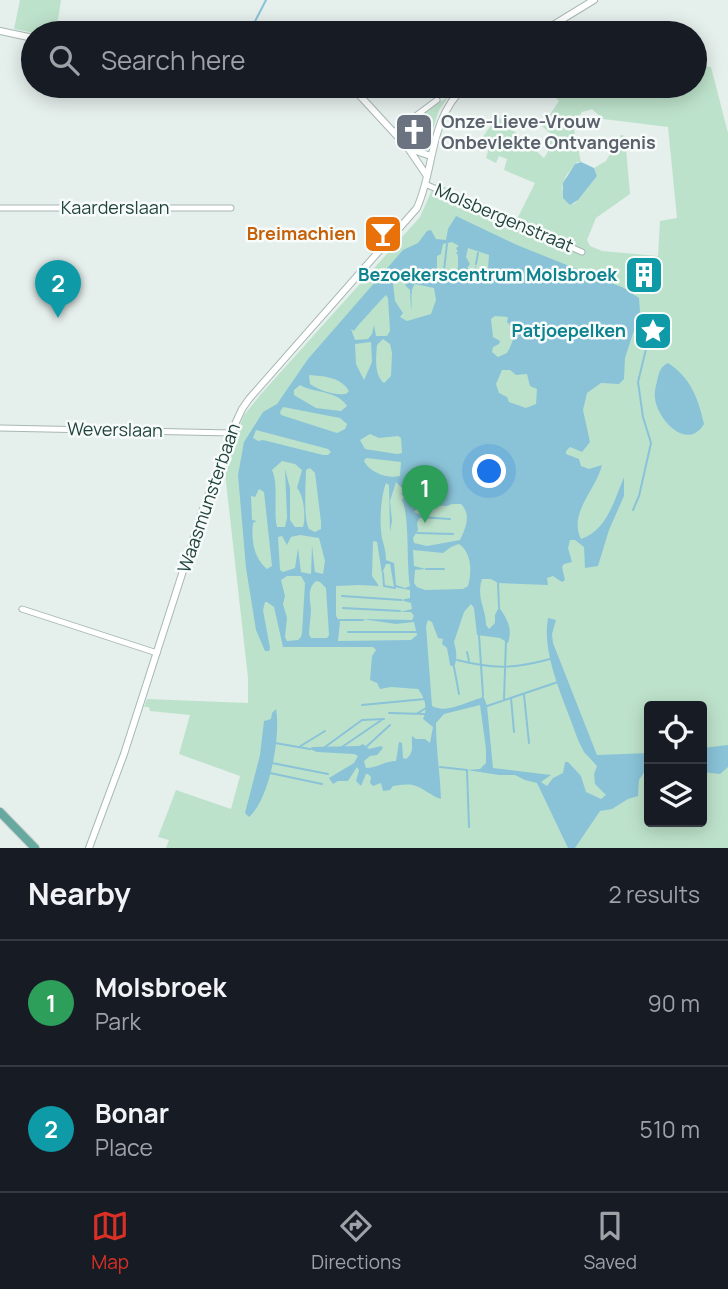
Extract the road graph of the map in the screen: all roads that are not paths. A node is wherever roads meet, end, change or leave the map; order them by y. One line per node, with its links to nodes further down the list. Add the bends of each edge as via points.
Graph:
1 (594, 0): 2 (street)
2 (560, 21)
3 (0, 31): 4 (street)
4 (21, 35)
5 (362, 98): 8 (street)
6 (452, 98): 10 (street, Waasmunsterbaan, via 437,128)
7 (437, 100): 8 (street)
8 (394, 132): 9 (street)
9 (408, 148): 10 (street); 11 (street)
10 (431, 156): 11 (street, Waasmunsterbaan)
11 (426, 180): 14 (street, Molsbergenstraat); 16 (street, Waasmunsterbaan, via 408,220 249,399)
12 (0, 208): 13 (street, Kaarderslaan)
13 (231, 208)
14 (582, 252)
15 (0, 428): 16 (street, Weverslaan)
16 (231, 433): 18 (street, Waasmunsterbaan)
17 (22, 608): 18 (street)
18 (157, 653): 21 (street, Waasmunsterbaan)
19 (0, 812): 20 (main road)
20 (35, 848)
21 (89, 848)

